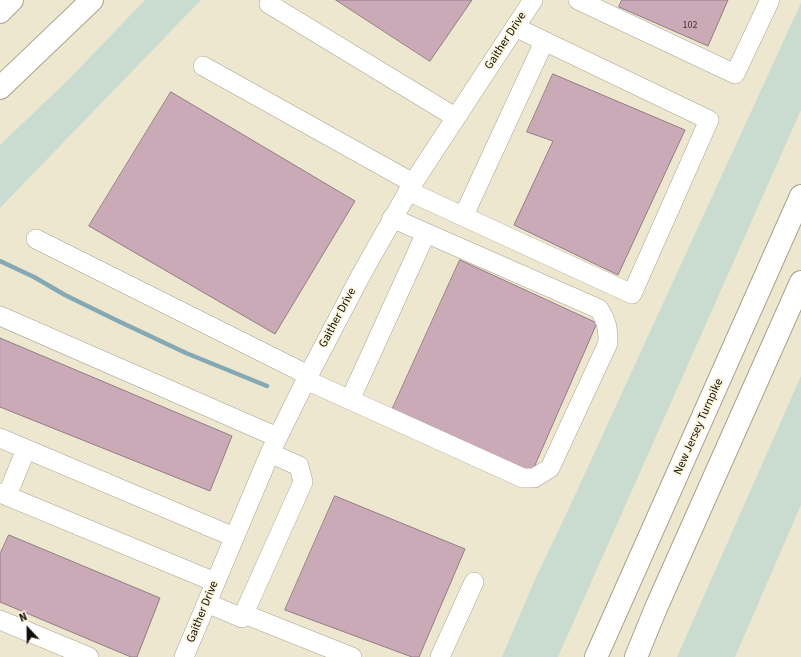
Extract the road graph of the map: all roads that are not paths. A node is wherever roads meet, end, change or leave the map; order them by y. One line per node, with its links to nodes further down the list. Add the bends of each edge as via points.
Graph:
1 (12, 0): 7 (highway)
2 (92, 0): 11 (highway)
3 (272, 0): 12 (street, via 269,4)
4 (533, 0): 8 (street, Gaither Drive)
5 (579, 0): 6 (street, via 735,74)
6 (770, 0)
7 (0, 12)
8 (515, 27): 9 (street); 12 (street, Gaither Drive)
9 (544, 42): 15 (street); 15 (street, via 709,120 632,294)
10 (202, 66): 13 (street)
11 (0, 88)
12 (455, 117): 13 (street, Gaither Drive)
13 (410, 187): 15 (street); 16 (street, Gaither Drive)
14 (801, 196): 37 (highway, New Jersey Turnpike)
15 (464, 215)
16 (392, 218): 17 (street); 21 (street, Gaither Drive)
17 (426, 233): 22 (street); 22 (street, via 599,310 606,320 608,342 550,468 534,478 523,478)
18 (36, 239): 21 (street)
19 (801, 282): 38 (highway)
20 (0, 316): 24 (street)
21 (307, 377): 22 (street); 24 (street, Gaither Drive)
22 (350, 400)
23 (0, 438): 25 (street)
24 (274, 445): 27 (street, Gaither Drive); 31 (street, via 299,466 303,482)
25 (26, 449): 26 (street); 27 (street)
26 (4, 494): 28 (street)
27 (234, 537): 28 (street, Gaither Drive)
28 (215, 582): 30 (street, Gaither Drive)
29 (474, 582): 36 (street)
30 (207, 603): 31 (street, via 242,618); 34 (street, Gaither Drive)
31 (244, 614): 35 (street)
32 (0, 620): 33 (street)
33 (89, 657)
34 (184, 657)
35 (352, 657)
36 (440, 657)
37 (596, 657)
38 (636, 657)

